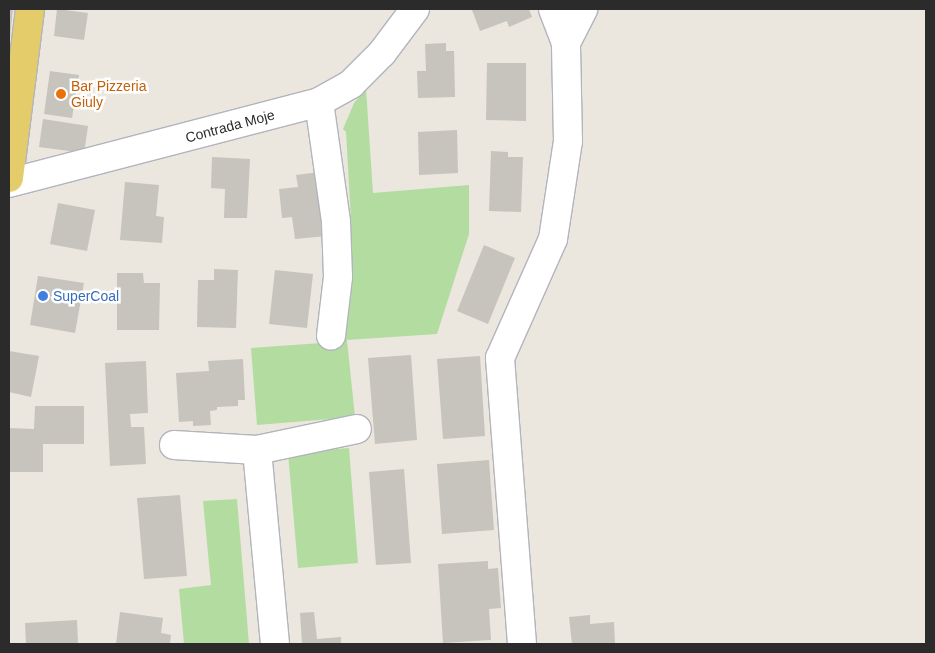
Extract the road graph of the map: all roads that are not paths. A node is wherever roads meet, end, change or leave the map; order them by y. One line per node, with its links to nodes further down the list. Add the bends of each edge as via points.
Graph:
1 (30, 9): 7 (main road)
2 (415, 9): 6 (street, Contrada Moje, via 382,53 351,84)
3 (553, 9): 5 (street)
4 (583, 9): 5 (street)
5 (566, 43): 14 (street, via 568,140 553,238 500,358)
6 (319, 102): 8 (street, Contrada Moje); 9 (street, via 336,222 338,277)
7 (9, 178)
8 (9, 183)
9 (331, 336)
10 (357, 429): 12 (street)
11 (174, 445): 12 (street)
12 (257, 450): 13 (street)
13 (275, 644)
14 (522, 644)

